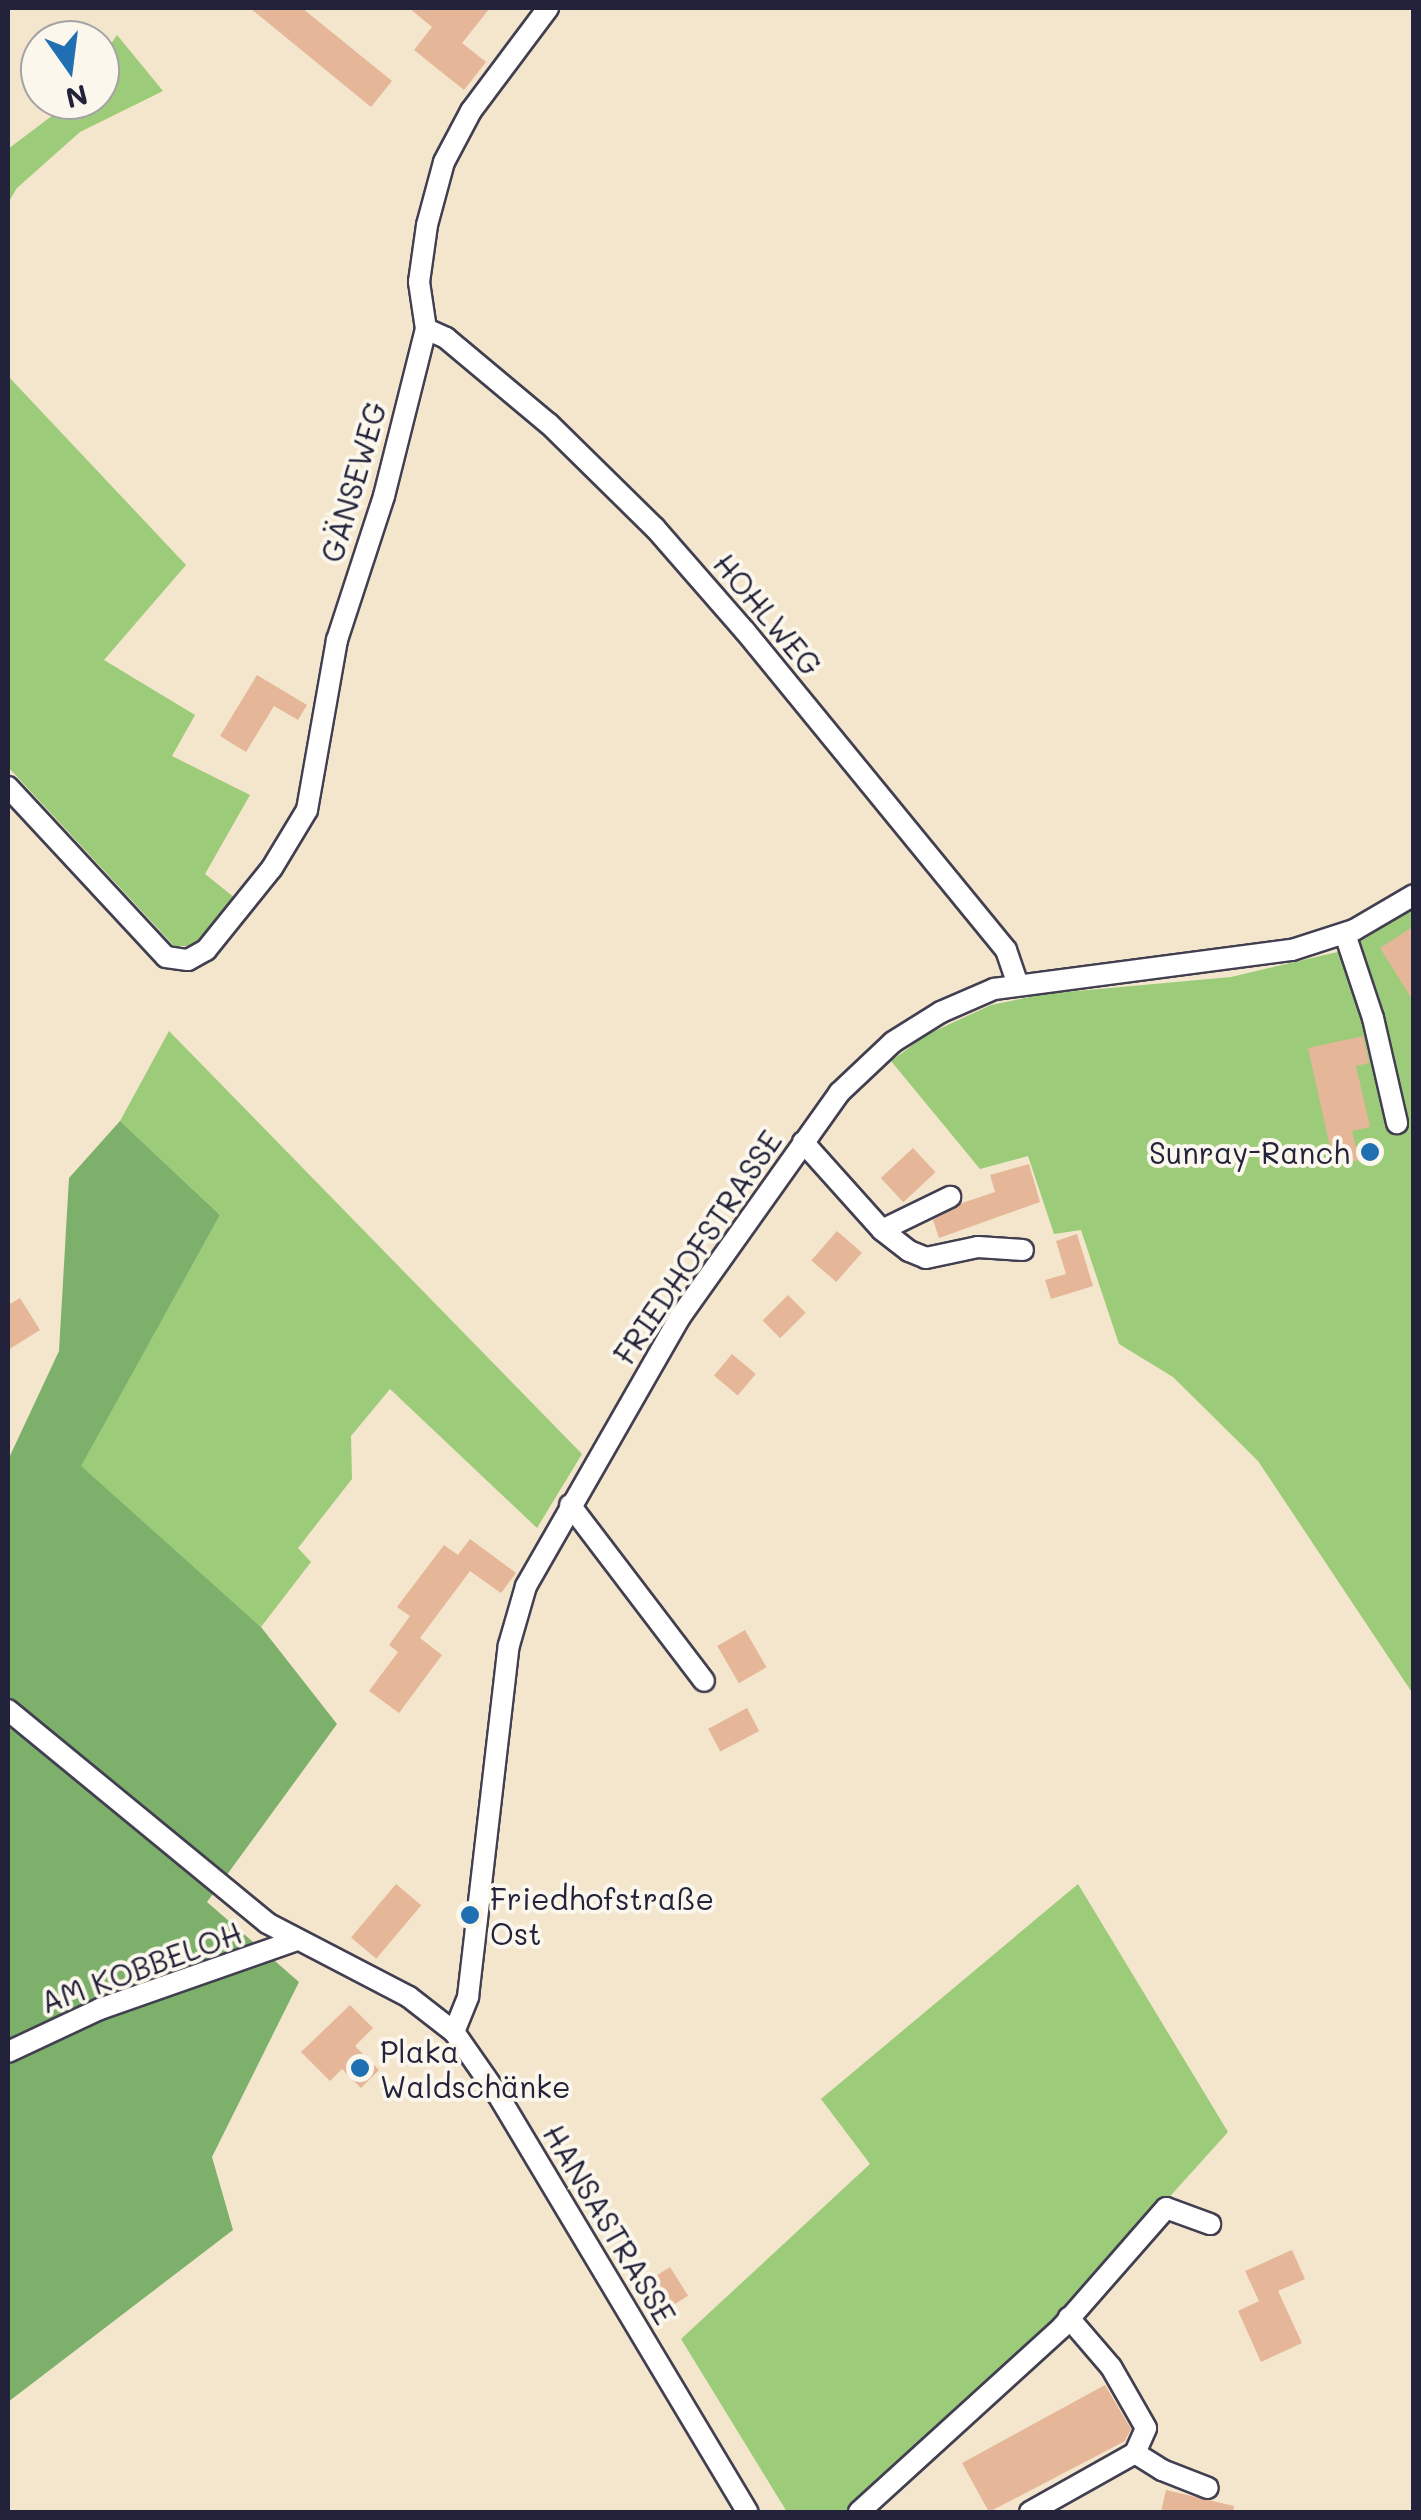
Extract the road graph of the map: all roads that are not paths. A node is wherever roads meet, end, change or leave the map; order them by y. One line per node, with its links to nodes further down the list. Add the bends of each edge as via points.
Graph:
1 (548, 8): 2 (street, GÄNSEWEG, via 471,111 444,162 419,282)
2 (426, 329): 3 (street, GÄNSEWEG, via 384,496 337,640 307,810 272,868 206,950 188,960 166,957); 6 (street, HOHLWEG, via 446,338 549,424 655,528 1006,950)
3 (8, 787)
4 (1414, 895): 5 (street, FRIEDHOFSTRASSE)
5 (1345, 934): 6 (street, FRIEDHOFSTRASSE, via 1238,959); 7 (street)
6 (1017, 982): 8 (street, FRIEDHOFSTRASSE, via 964,1000 893,1042 840,1093)
7 (1397, 1122)
8 (803, 1142): 10 (street); 12 (street, FRIEDHOFSTRASSE, via 680,1317)
9 (950, 1197): 10 (street)
10 (882, 1230): 11 (street, via 926,1258 978,1247)
11 (1022, 1250)
12 (570, 1505): 13 (street); 16 (street, FRIEDHOFSTRASSE, via 515,1619 468,1997)
13 (704, 1681)
14 (8, 1710): 15 (street, HANSASTRASSE, via 190,1862)
15 (296, 1940): 16 (street, HANSASTRASSE, via 409,1997); 17 (street, AM KOBBELOH, via 100,2009)
16 (454, 2032): 22 (street, HANSASTRASSE)
17 (8, 2052)
18 (1210, 2224): 19 (street, via 1166,2208)
19 (1070, 2318): 20 (street, via 1111,2367 1146,2428); 23 (street)
20 (1136, 2453): 21 (street); 24 (street)
21 (1208, 2488)
22 (748, 2512)
23 (858, 2512)
24 (1030, 2512)

